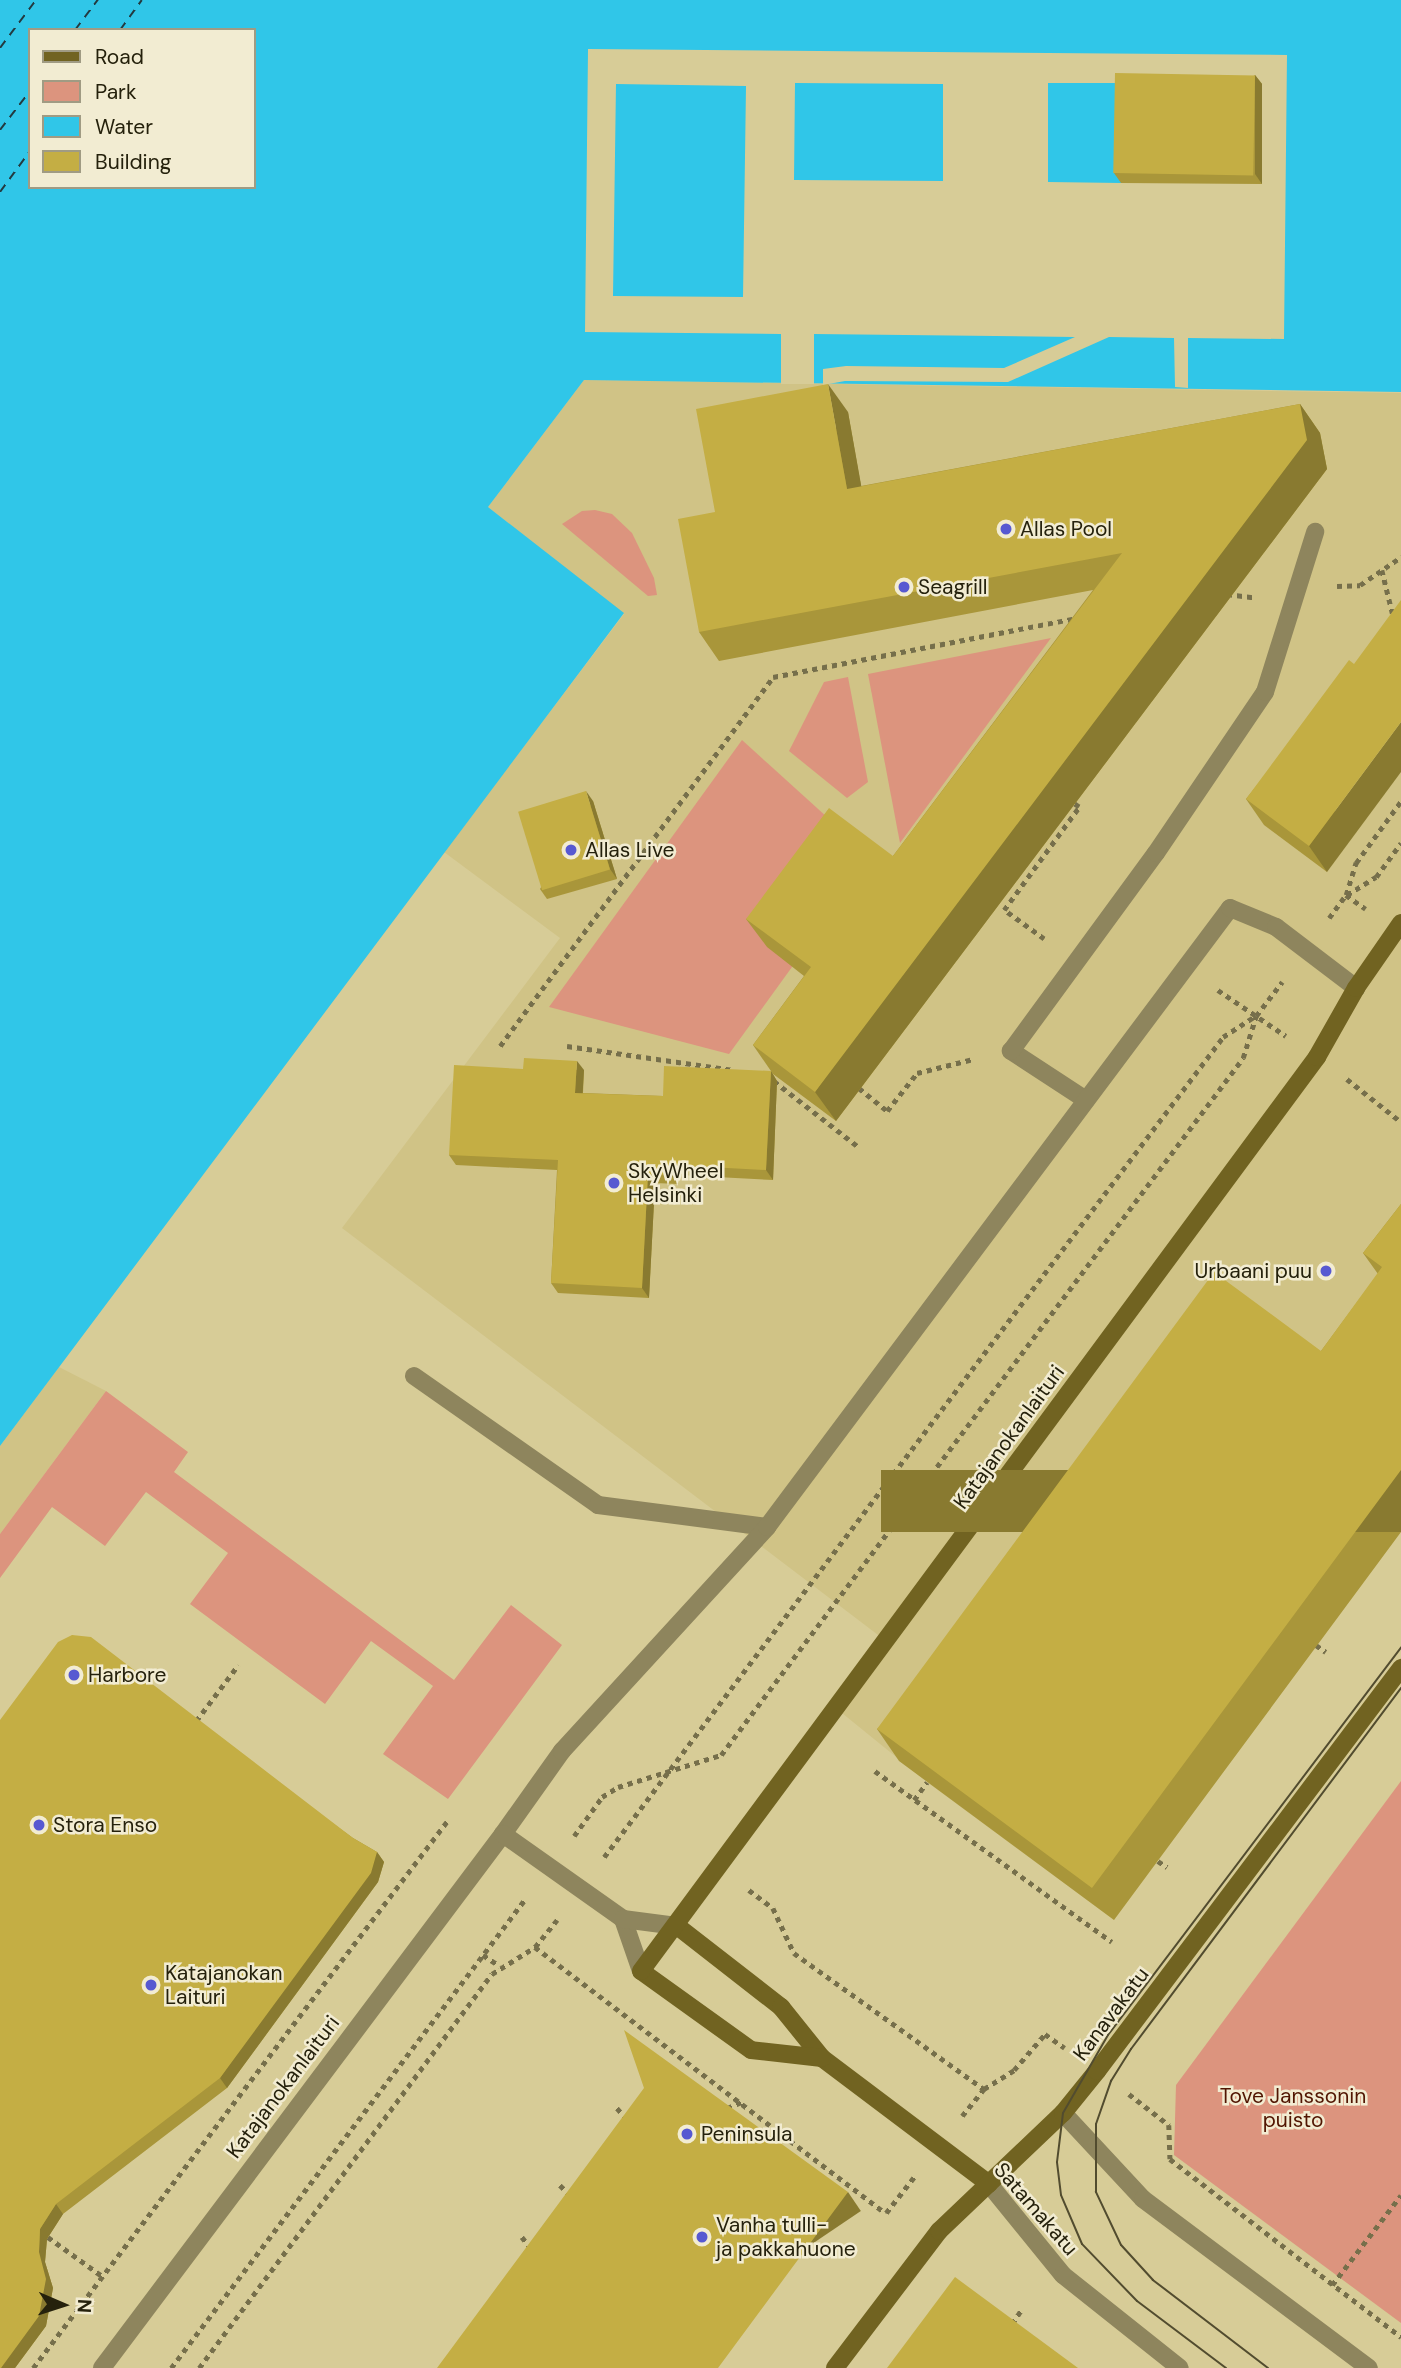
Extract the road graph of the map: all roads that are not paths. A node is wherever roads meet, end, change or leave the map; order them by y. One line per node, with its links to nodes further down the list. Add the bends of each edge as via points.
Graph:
1 (1315, 532): 4 (street, via 1265,692 1011,1051)
2 (1401, 923): 3 (main road, Katajanokanlaituri)
3 (1356, 988): 4 (street, Katajanokanlaituri, via 1276,927 1230,908); 10 (main road, Katajanokanlaituri, via 1317,1057)
4 (1086, 1100): 6 (street, Katajanokanlaituri)
5 (414, 1376): 6 (street, via 598,1505)
6 (767, 1527): 8 (street, Katajanokanlaituri, via 562,1751)
7 (1401, 1668): 13 (main road, Kanavakatu)
8 (503, 1834): 9 (street); 15 (street, Katajanokanlaituri)
9 (623, 1919): 10 (street); 11 (street)
10 (677, 1927): 11 (main road, Katajanokanlaituri); 12 (main road, Satamakatu, via 781,2007)
11 (641, 1971): 12 (main road, via 751,2050)
12 (822, 2058): 14 (main road, Satamakatu)
13 (1063, 2113): 14 (main road, Kanavakatu); 18 (street, via 1143,2199)
14 (989, 2184): 16 (main road, Kanavakatu, via 939,2231); 17 (street, Satamakatu, via 1063,2274)
15 (102, 2368)
16 (835, 2368)
17 (1180, 2368)
18 (1369, 2368)

